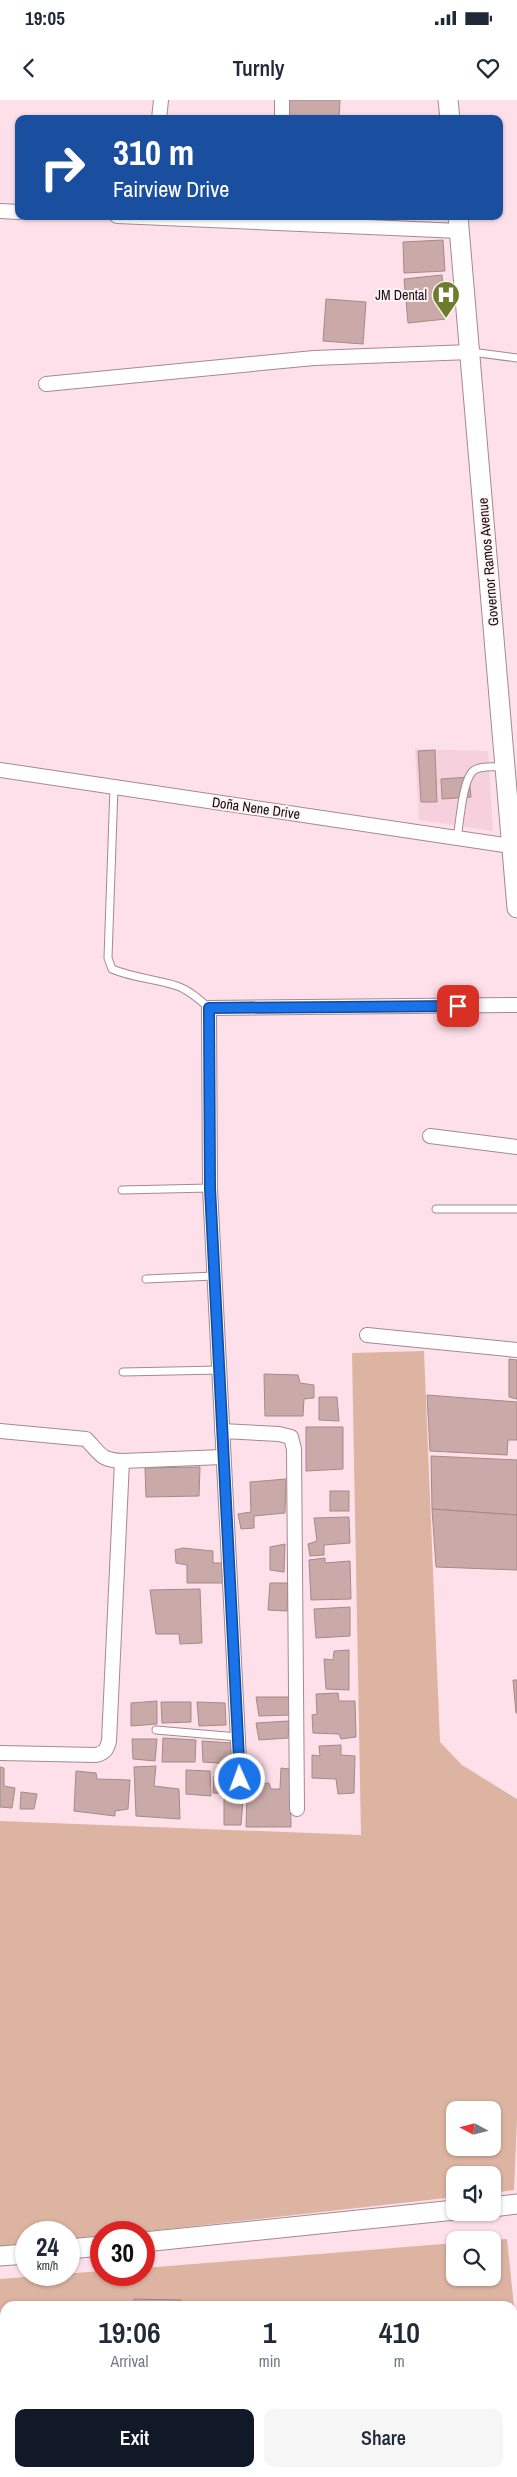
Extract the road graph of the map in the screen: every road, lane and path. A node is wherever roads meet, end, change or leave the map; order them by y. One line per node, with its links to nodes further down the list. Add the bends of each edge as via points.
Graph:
1 (161, 100): 4 (street)
2 (282, 100): 5 (street)
3 (448, 100): 6 (main road)
4 (159, 115)
5 (282, 115)
6 (450, 115)
7 (0, 211): 8 (street)
8 (15, 212)
9 (278, 220): 10 (street)
10 (459, 224): 11 (main road, Governor Ramos Avenue)
11 (470, 352): 12 (lane); 13 (street, via 314,358); 14 (main road, Governor Ramos Avenue)
12 (517, 358)
13 (46, 384)
14 (505, 767): 17 (lane, via 479,768 473,772 467,784); 18 (main road, Governor Ramos Avenue)
15 (0, 770): 16 (street, Doña Nene Drive)
16 (114, 787): 17 (street, Doña Nene Drive); 21 (lane, via 108,958 112,969 178,986)
17 (457, 838): 18 (street, Doña Nene Drive)
18 (511, 846): 19 (main road, Governor Ramos Avenue)
19 (517, 908)
20 (517, 1006): 21 (street)
21 (209, 1008): 24 (street)
22 (430, 1136): 23 (street)
23 (517, 1147)
24 (210, 1188): 25 (lane); 28 (street)
25 (122, 1190)
26 (436, 1209): 27 (lane)
27 (517, 1209)
28 (214, 1276): 29 (lane); 32 (street)
29 (146, 1278)
30 (368, 1335): 31 (street)
31 (517, 1350)
32 (220, 1370): 33 (lane); 35 (street)
33 (123, 1372)
34 (0, 1431): 37 (street, via 86,1439 99,1455)
35 (222, 1431): 36 (street); 42 (street, via 291,1437 294,1449)
36 (223, 1457): 37 (street); 39 (street)
37 (122, 1461): 40 (street, via 109,1741 106,1749 96,1755)
38 (156, 1730): 39 (lane)
39 (238, 1737): 41 (street)
40 (0, 1753)
41 (240, 1779)
42 (297, 1809)
43 (517, 2204): 44 (main road)
44 (501, 2205)
45 (446, 2211): 46 (main road)
46 (155, 2241)
47 (15, 2255): 48 (main road)
48 (0, 2256)

